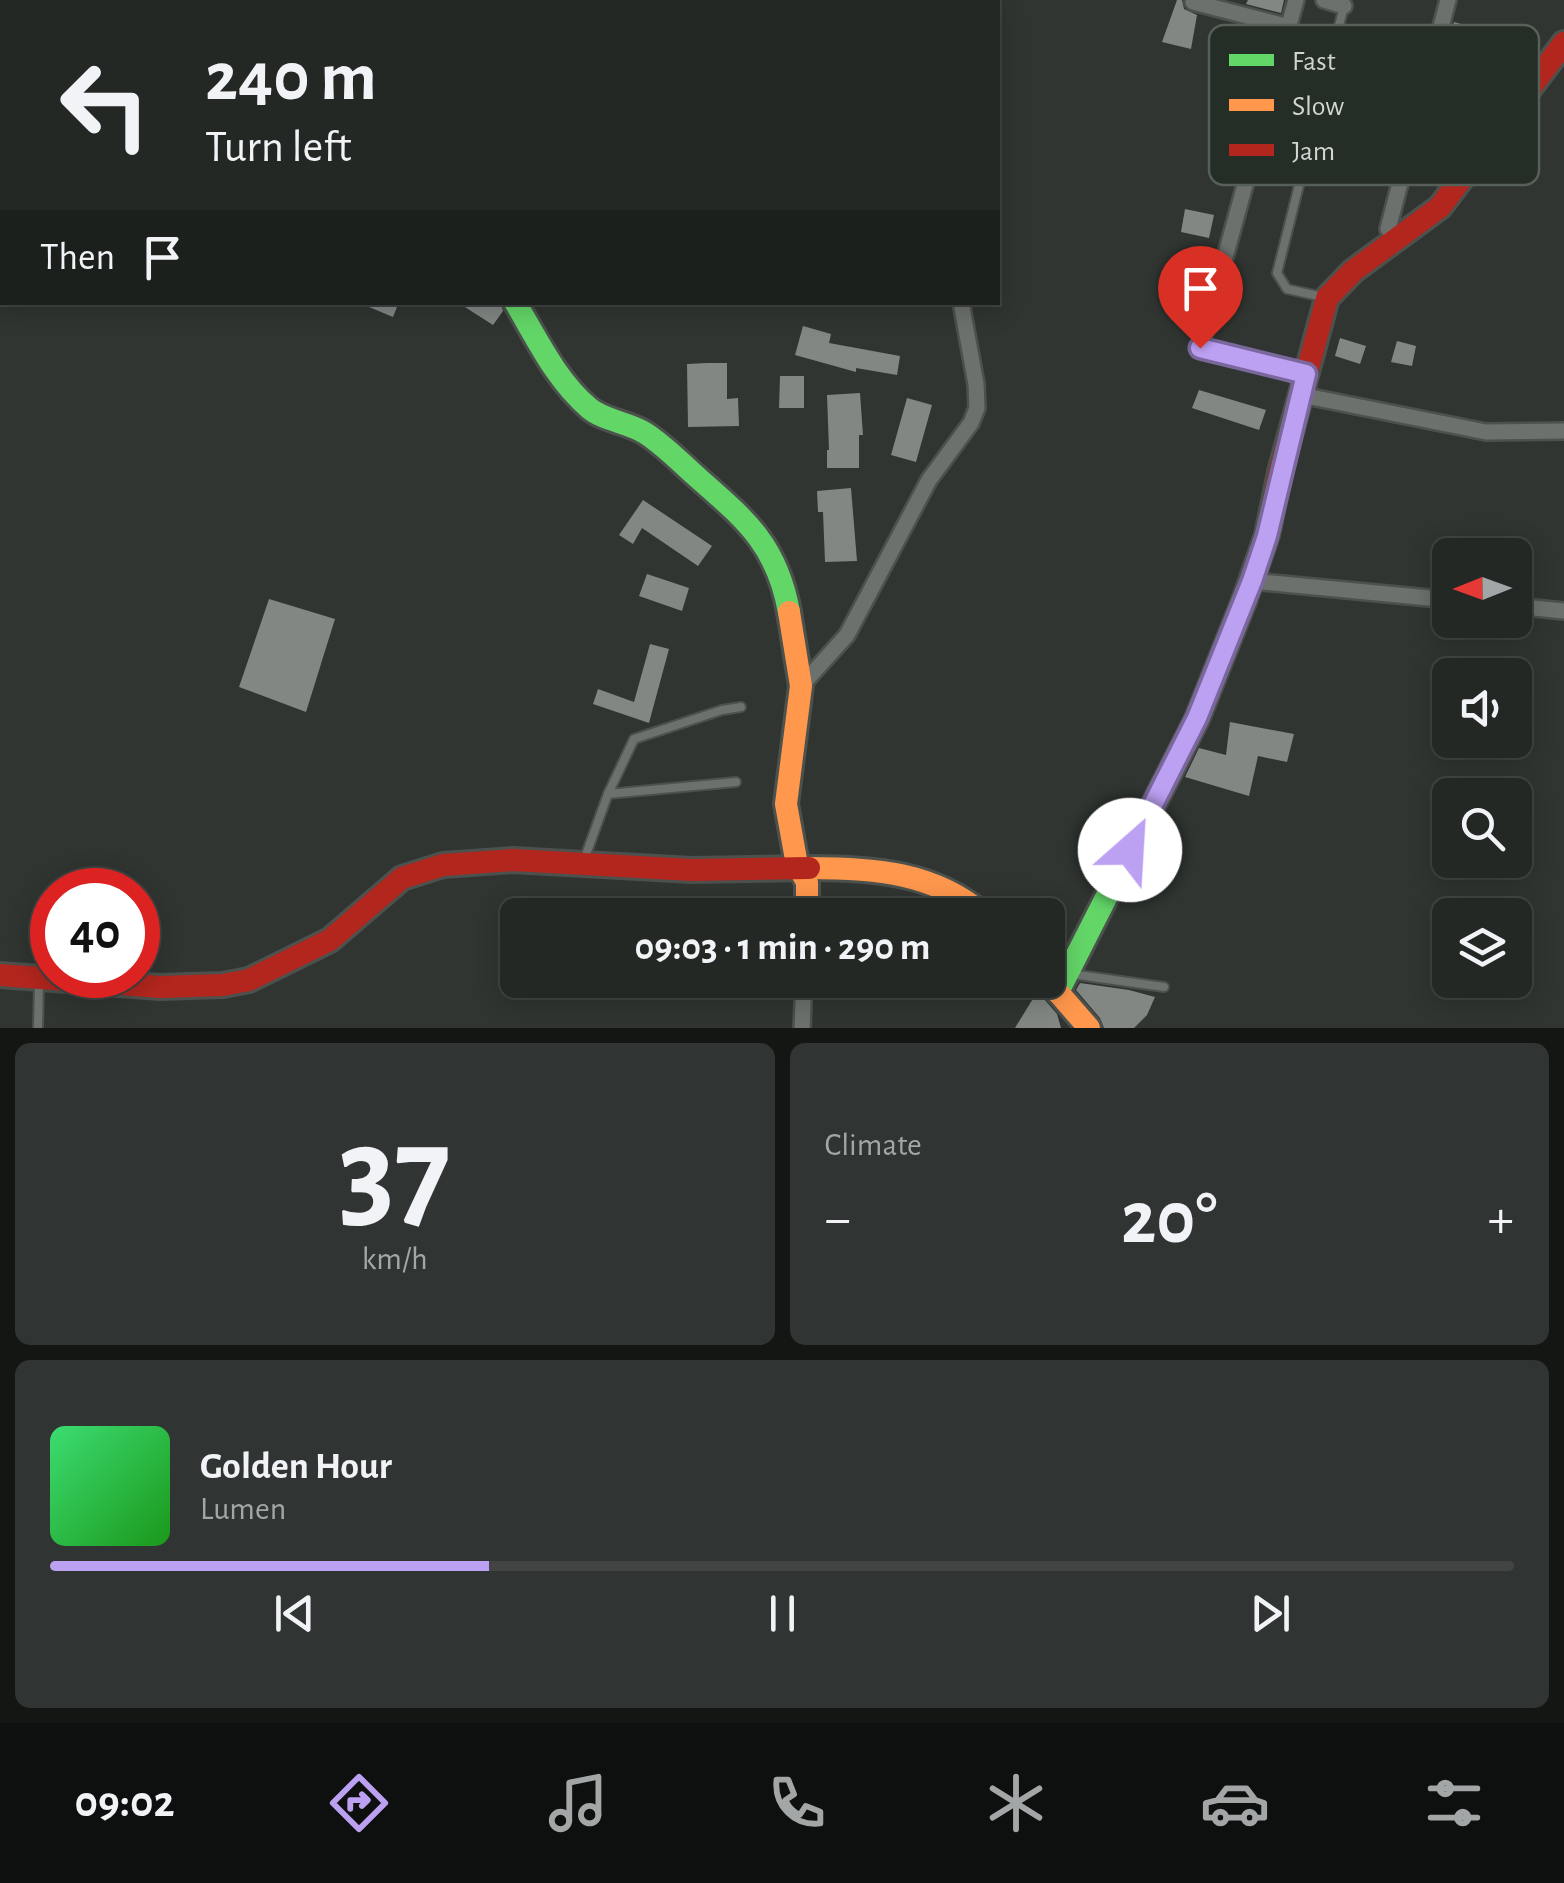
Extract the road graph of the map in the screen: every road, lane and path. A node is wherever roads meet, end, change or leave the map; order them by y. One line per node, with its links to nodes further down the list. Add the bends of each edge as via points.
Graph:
1 (1296, 0): 7 (street)
2 (1324, 0): 5 (street)
3 (1448, 0): 8 (street)
4 (1193, 2): 6 (street)
5 (1345, 3)
6 (1280, 25)
7 (1289, 25)
8 (1442, 25)
9 (1564, 43): 10 (street)
10 (1539, 76)
11 (1245, 185): 19 (street, via 1200,348)
12 (1298, 185): 16 (lane, via 1277,273 1287,289)
13 (1399, 185): 15 (street, via 1388,229)
14 (1456, 185): 15 (street)
15 (1398, 240): 16 (street)
16 (1327, 298): 19 (street)
17 (517, 305): 25 (street, via 566,387 593,412 642,431 664,448 742,517 769,551 783,579)
18 (961, 305): 25 (street, via 976,384 971,423 929,480 847,635)
19 (1303, 385): 20 (street, via 1486,432); 21 (street)
20 (1564, 432)
21 (1252, 581): 22 (street); 33 (street, via 1197,718)
22 (1432, 598)
23 (1532, 608): 24 (street)
24 (1564, 611)
25 (801, 686): 30 (street, via 786,804)
26 (741, 707): 28 (lane, via 634,739)
27 (736, 782): 28 (lane)
28 (608, 794): 29 (lane)
29 (583, 864): 30 (street, via 696,870); 38 (street, via 494,860 420,871 394,883 335,937 250,980)
30 (797, 865): 31 (street); 32 (street, via 923,879)
31 (807, 898)
32 (961, 898)
33 (1065, 967)
34 (0, 975): 35 (street)
35 (30, 977)
36 (1065, 982): 37 (lane)
37 (1164, 988)
38 (160, 991)
39 (1065, 994): 44 (street)
40 (38, 998): 42 (lane)
41 (803, 998): 43 (street)
42 (38, 1028)
43 (802, 1028)
44 (1089, 1028)

